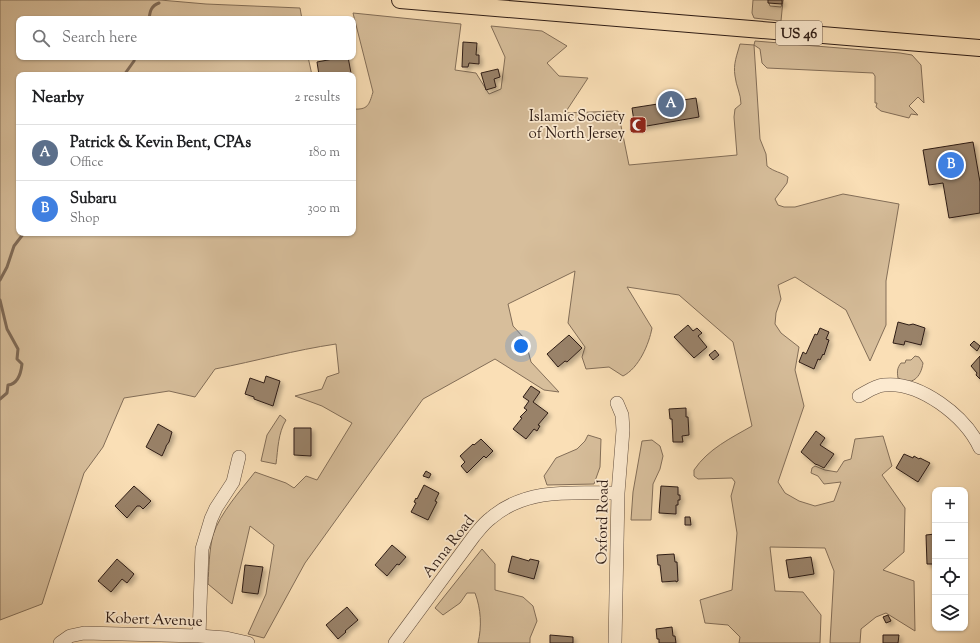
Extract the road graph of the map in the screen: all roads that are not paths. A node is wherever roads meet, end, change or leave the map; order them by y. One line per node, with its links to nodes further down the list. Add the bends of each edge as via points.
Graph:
1 (400, 0): 2 (main road, US 46)
2 (980, 48)
3 (859, 396): 5 (street, via 884,385 913,389 927,395 951,411)
4 (617, 403): 7 (street, Oxford Road, via 622,415)
5 (980, 448)
6 (239, 457): 8 (street, via 233,482 216,508 204,540)
7 (618, 494): 11 (street, Anna Road, via 543,494 514,503 496,514 474,536); 12 (street, Oxford Road)
8 (199, 636): 9 (street, Kobert Avenue, via 84,633 70,636); 10 (street, Kobert Avenue)
9 (60, 643)
10 (248, 643)
11 (395, 643)
12 (615, 643)

